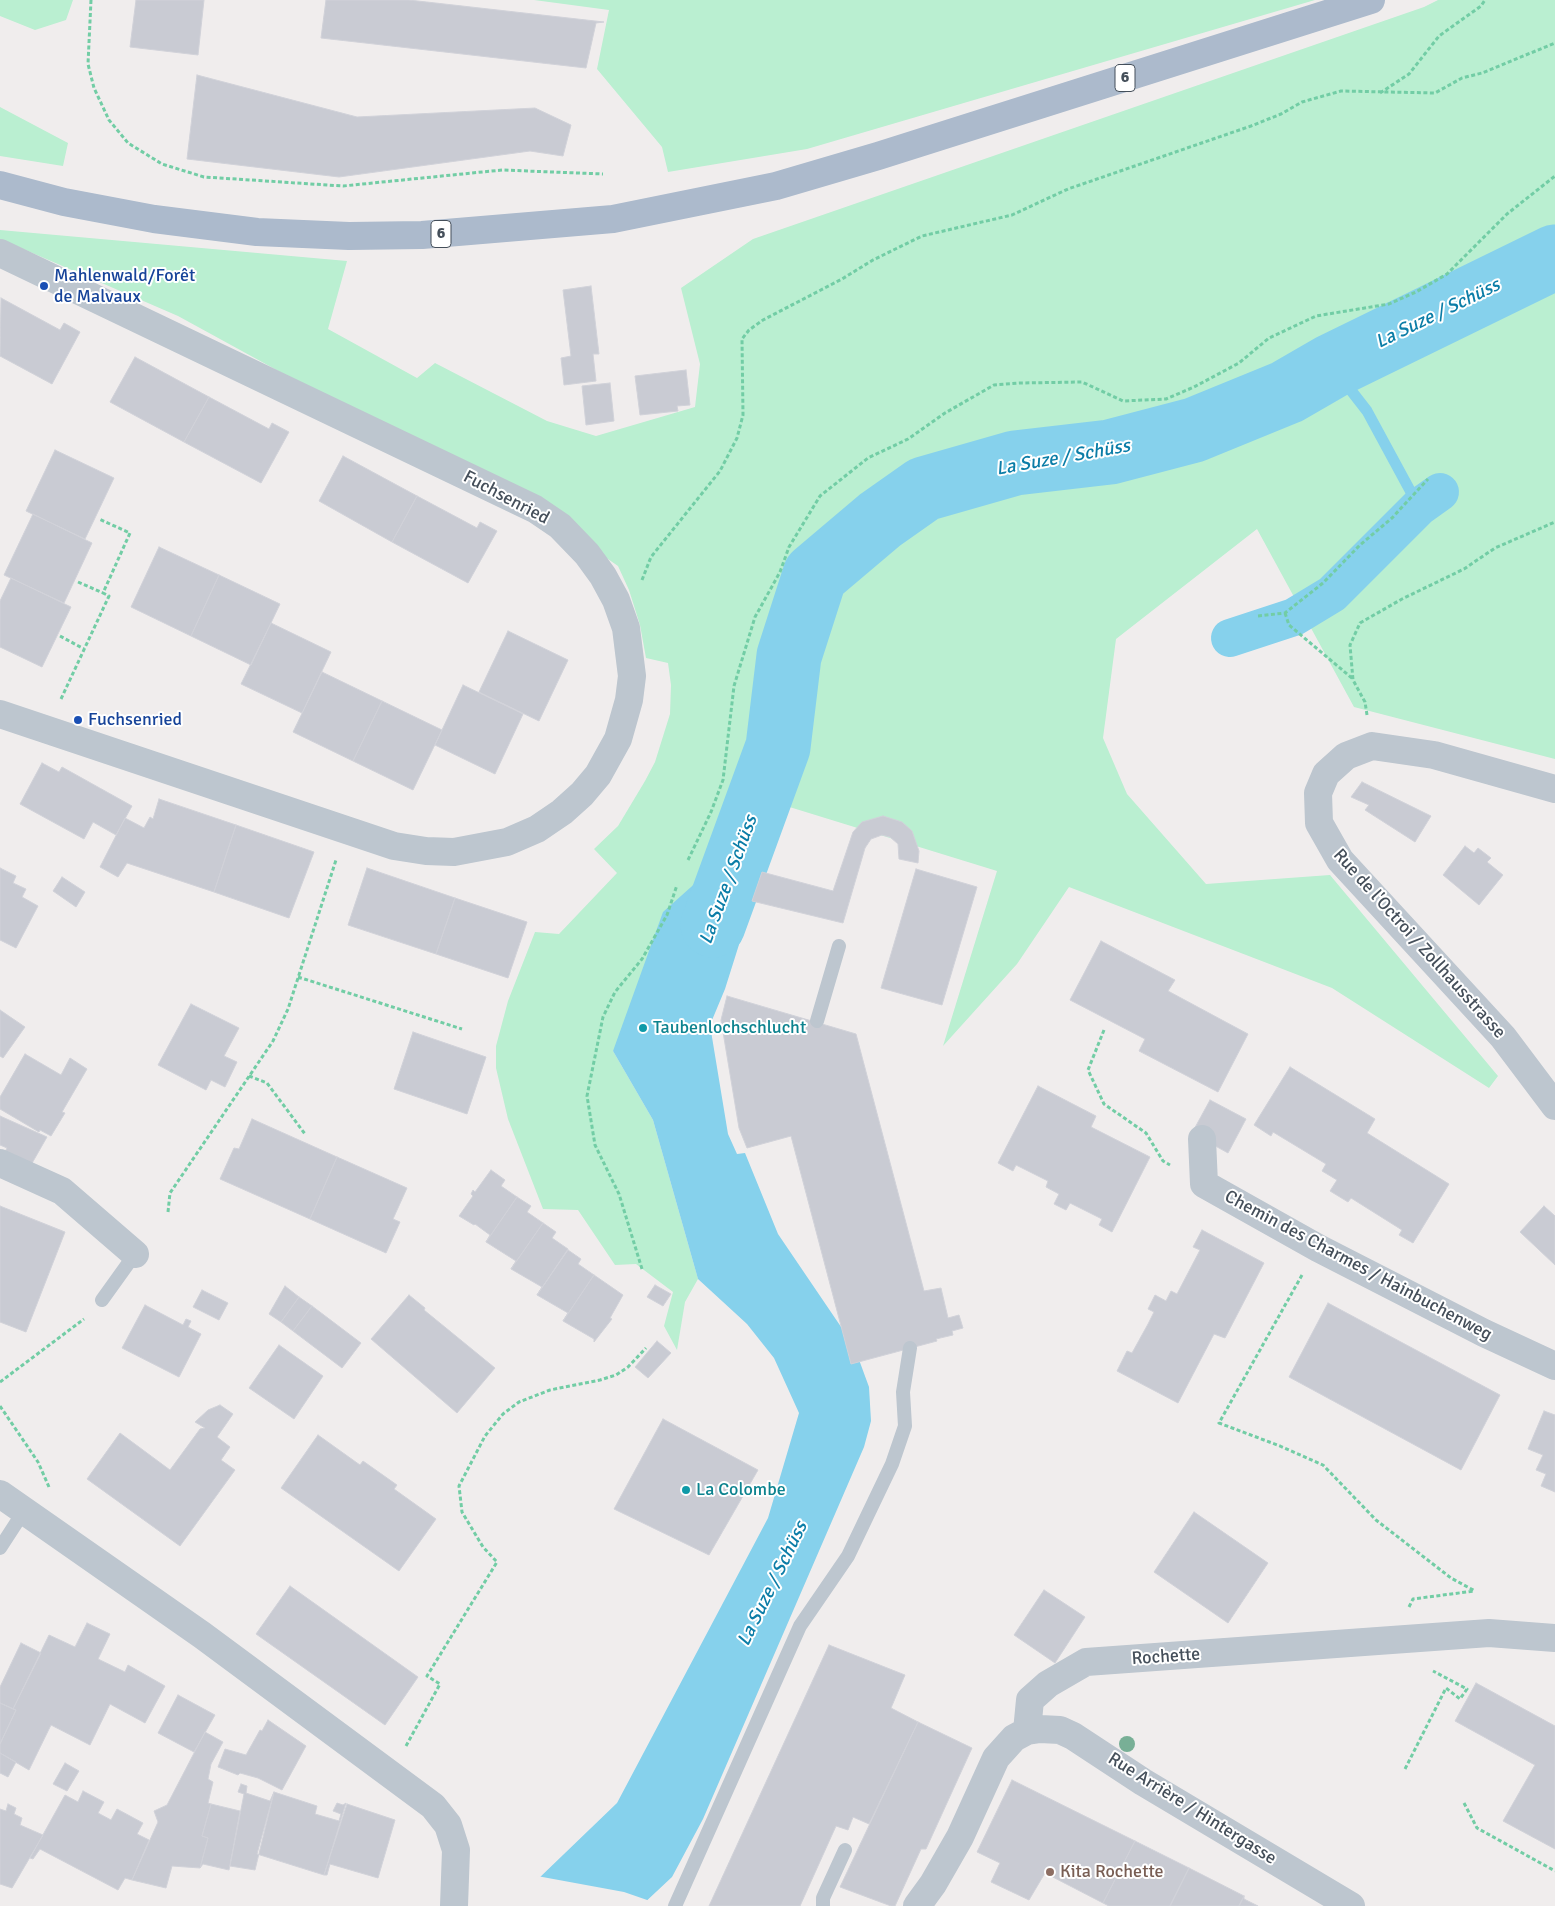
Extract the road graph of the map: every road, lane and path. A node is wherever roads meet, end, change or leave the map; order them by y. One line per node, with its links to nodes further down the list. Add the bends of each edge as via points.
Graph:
1 (90, 0): 6 (path, via 88,64 94,88 109,120 128,143 162,164 204,177 343,186 502,170)
2 (1371, 0): 8 (main road, 6, via 776,186 613,219 422,235 257,232 154,219 64,202)
3 (1485, 0): 5 (path, via 1439,36 1409,74)
4 (1555, 43): 5 (path, via 1482,74 1462,78 1435,92)
5 (1380, 93): 14 (path, via 1341,91 1302,102 1251,126 1068,189 1012,216 922,236 763,320 742,339 743,415 737,438 720,471 651,557)
6 (603, 174)
7 (1555, 176): 26 (path, via 1507,214 1447,274 1416,292 1389,304 1316,316 1269,338 1239,363 1166,399 1123,401 1082,382 994,385 908,439 868,458 820,496 789,547 780,572 754,617 734,686 723,780 712,812)
8 (0, 185)
9 (0, 253): 25 (street, Fuchsenried, via 535,509 560,526 603,576 626,628 631,684 618,739 598,775 582,794 537,829 507,842 454,852 394,846)
10 (1428, 479): 16 (path, via 1323,583)
11 (99, 519): 15 (path, via 130,533)
12 (1555, 522): 20 (path, via 1495,548 1464,569 1360,623 1350,645)
13 (78, 582): 15 (path)
14 (640, 586)
15 (103, 593): 19 (path, via 110,596)
16 (1285, 613): 17 (path); 20 (path, via 1289,625)
17 (1258, 616)
18 (60, 636): 19 (path)
19 (84, 649): 23 (path)
20 (1353, 680): 21 (path)
21 (1365, 702)
22 (0, 714): 23 (street, Fuchsenried)
23 (47, 730): 25 (street, Fuchsenried)
24 (1555, 789): 34 (street, Rue de l'Octroi / Zollhausstrasse, via 1434,755 1372,746 1346,756 1326,774 1318,800 1319,822 1340,860 1504,1037)
25 (346, 829): 29 (path)
26 (688, 860)
27 (677, 885): 42 (path, via 667,915 642,959 615,992 603,1017 587,1096 596,1145 619,1194)
28 (839, 946): 30 (lane)
29 (298, 977): 31 (path); 33 (path, via 273,1042)
30 (817, 1021)
31 (462, 1029)
32 (1104, 1030): 38 (path, via 1088,1070 1104,1104 1146,1133 1163,1161)
33 (249, 1076): 35 (path, via 267,1083); 39 (path, via 170,1193)
34 (1555, 1106)
35 (305, 1134)
36 (1202, 1139): 38 (street, Chemin des Charmes / Hainbuchenweg)
37 (0, 1164): 41 (street, via 62,1191)
38 (1204, 1184): 40 (street, Chemin des Charmes / Hainbuchenweg)
39 (168, 1212)
40 (1318, 1248): 46 (street, Chemin des Charmes / Hainbuchenweg, via 1484,1334); 53 (path, via 1219,1423 1323,1466 1376,1520 1451,1578 1475,1591 1413,1599)
41 (135, 1254): 43 (lane)
42 (642, 1269)
43 (102, 1300): 47 (path, via 82,1321)
44 (646, 1348): 57 (path, via 616,1375 550,1390 518,1402 485,1436 459,1486 462,1512 483,1547 498,1562 427,1676 440,1684)
45 (910, 1348): 63 (lane, via 903,1392 905,1426 892,1464 848,1556 800,1626)
46 (1555, 1366)
47 (0, 1382)
48 (0, 1406): 49 (path, via 38,1462)
49 (52, 1490)
50 (0, 1494): 51 (street)
51 (24, 1511): 52 (lane); 62 (street, via 202,1635 433,1806 448,1825 456,1850)
52 (0, 1548)
53 (1407, 1611)
54 (1555, 1638): 56 (street, Rochette, via 1489,1632 1086,1662 1033,1696 1028,1707)
55 (1450, 1680): 58 (path, via 1467,1689 1460,1699 1446,1688)
56 (1027, 1731): 65 (street, via 1009,1742 996,1758 960,1837); 66 (street, Rue Arrière / Hintergasse, via 1060,1730 1073,1736 1143,1782)
57 (411, 1740)
58 (1405, 1769)
59 (1464, 1803): 61 (path, via 1477,1828)
60 (845, 1850): 64 (lane, via 823,1898)
61 (1555, 1870)
62 (454, 1906)
63 (675, 1906)
64 (823, 1906)
65 (918, 1906)
66 (1351, 1906)

